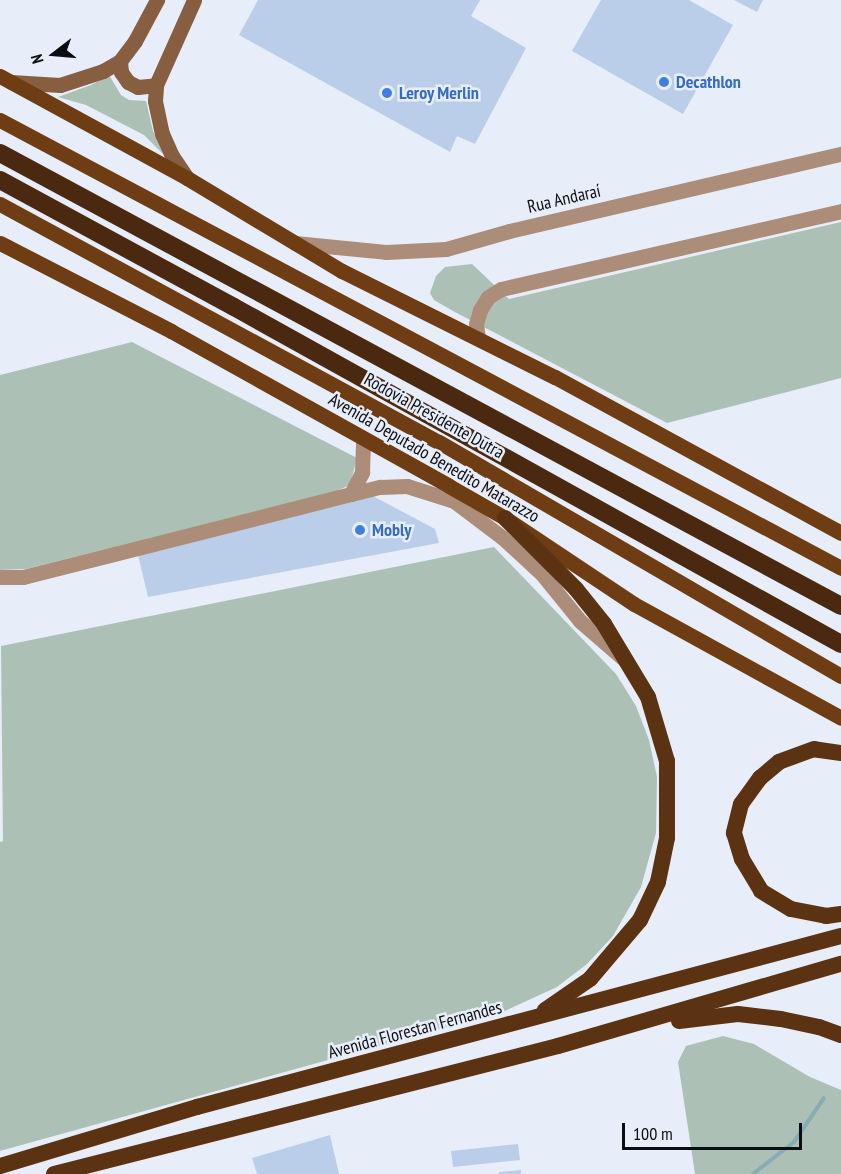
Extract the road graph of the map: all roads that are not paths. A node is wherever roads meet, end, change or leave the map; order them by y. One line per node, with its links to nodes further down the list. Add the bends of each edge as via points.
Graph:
1 (157, 0): 3 (main road)
2 (194, 0): 5 (main road)
3 (120, 61): 4 (main road, via 83,80 60,85); 5 (main road, via 128,82 138,87)
4 (5, 79): 9 (main road)
5 (156, 86): 9 (main road, via 162,134)
6 (0, 120): 22 (main road)
7 (0, 153): 24 (highway, Rodovia Presidente Dutra)
8 (841, 154): 15 (street, Rua Andaraí, via 446,249 386,252)
9 (187, 178): 15 (main road)
10 (0, 180): 25 (highway, Rodovia Presidente Dutra)
11 (0, 204): 27 (main road, Rodovia Presidente Dutra, via 439,442)
12 (841, 211): 17 (street, via 501,289 488,297 480,310)
13 (0, 232): 16 (main road)
14 (0, 243): 16 (main road, Avenida Deputado Benedito Matarazzo)
15 (292, 243): 17 (main road)
16 (84, 284): 18 (main road, Avenida Deputado Benedito Matarazzo)
17 (478, 338): 21 (main road)
18 (363, 438): 19 (street, via 362,472); 20 (main road, Avenida Deputado Benedito Matarazzo)
19 (351, 494): 23 (street, via 23,577); 26 (street, via 407,486 454,501 504,538 542,574 580,621)
20 (506, 518): 26 (highway, via 576,590 604,624); 28 (main road, Avenida Deputado Benedito Matarazzo, via 634,604)
21 (841, 533)
22 (841, 568)
23 (0, 577)
24 (841, 606)
25 (841, 644)
26 (627, 662): 33 (highway, via 648,697 667,761 667,838 658,882 640,920 590,979)
27 (841, 676)
28 (841, 718)
29 (841, 753): 30 (highway, via 814,749 779,762 760,778 741,804 734,832 742,859 761,891 791,909 826,916)
30 (841, 914)
31 (841, 936): 33 (highway, Avenida Florestan Fernandes)
32 (841, 964): 35 (highway)
33 (525, 1021): 36 (highway, Avenida Florestan Fernandes, via 197,1107)
34 (841, 1035): 35 (highway, via 781,1019 738,1014 694,1017)
35 (558, 1046): 37 (highway)
36 (5, 1164)
37 (54, 1174)

